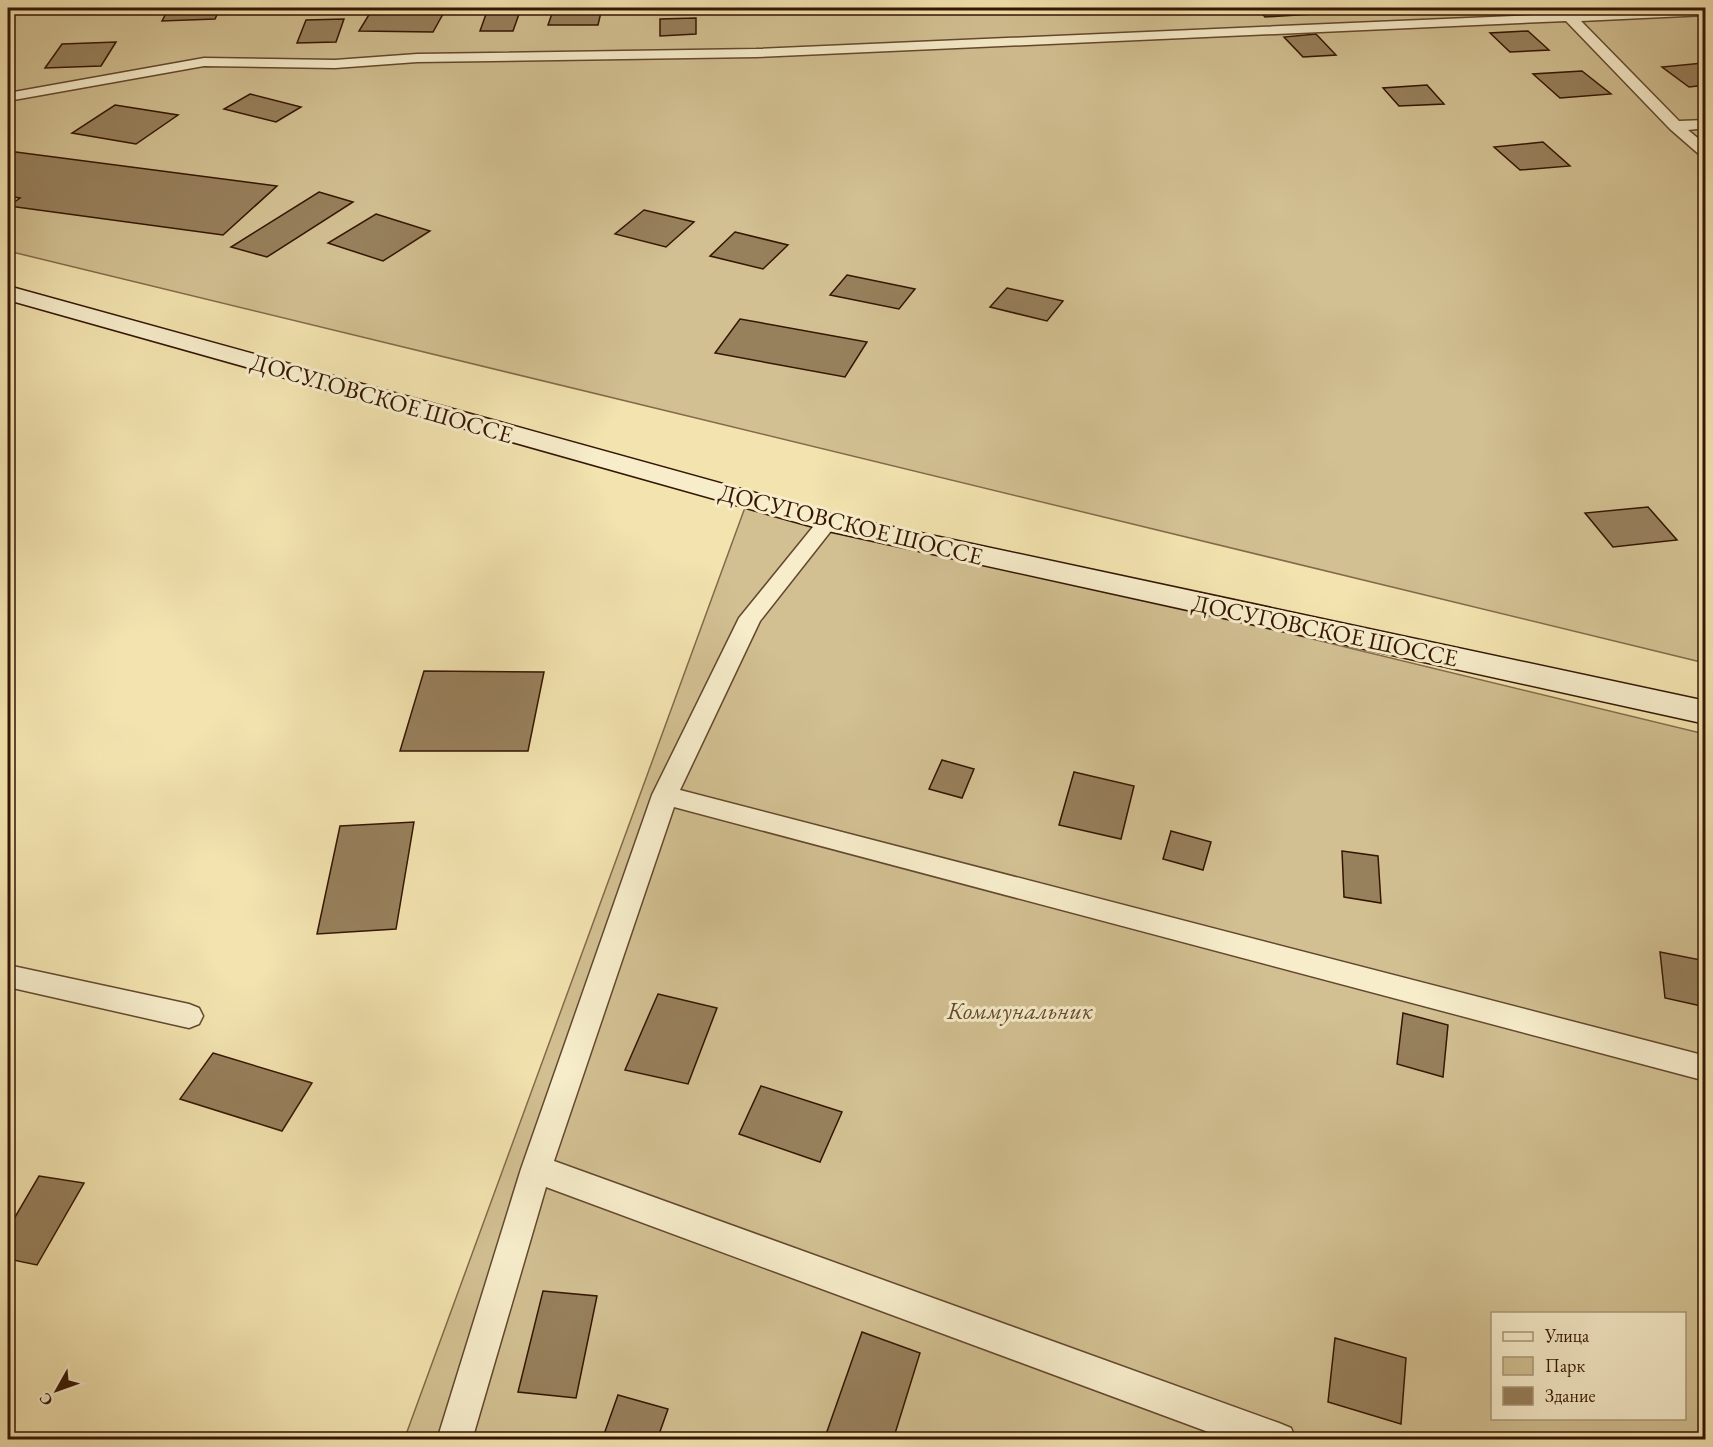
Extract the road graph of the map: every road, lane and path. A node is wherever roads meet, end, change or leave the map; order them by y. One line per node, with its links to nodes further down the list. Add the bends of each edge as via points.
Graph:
1 (1706, 11): 2 (lane)
2 (1564, 12): 3 (lane, via 756,53 417,58 335,64 204,62); 5 (lane)
3 (8, 97)
4 (1706, 124): 5 (lane)
5 (1675, 126): 6 (lane)
6 (1706, 153)
7 (8, 293): 8 (main road, ДОСУГОВСКОЕ ШОССЕ)
8 (828, 522): 9 (main road, ДОСУГОВСКОЕ ШОССЕ); 10 (lane, via 750,618)
9 (1706, 713)
10 (665, 795): 13 (lane); 14 (lane)
11 (8, 976): 12 (lane)
12 (189, 1016)
13 (1706, 1069)
14 (536, 1169): 15 (lane); 16 (lane)
15 (454, 1440)
16 (1279, 1440)

